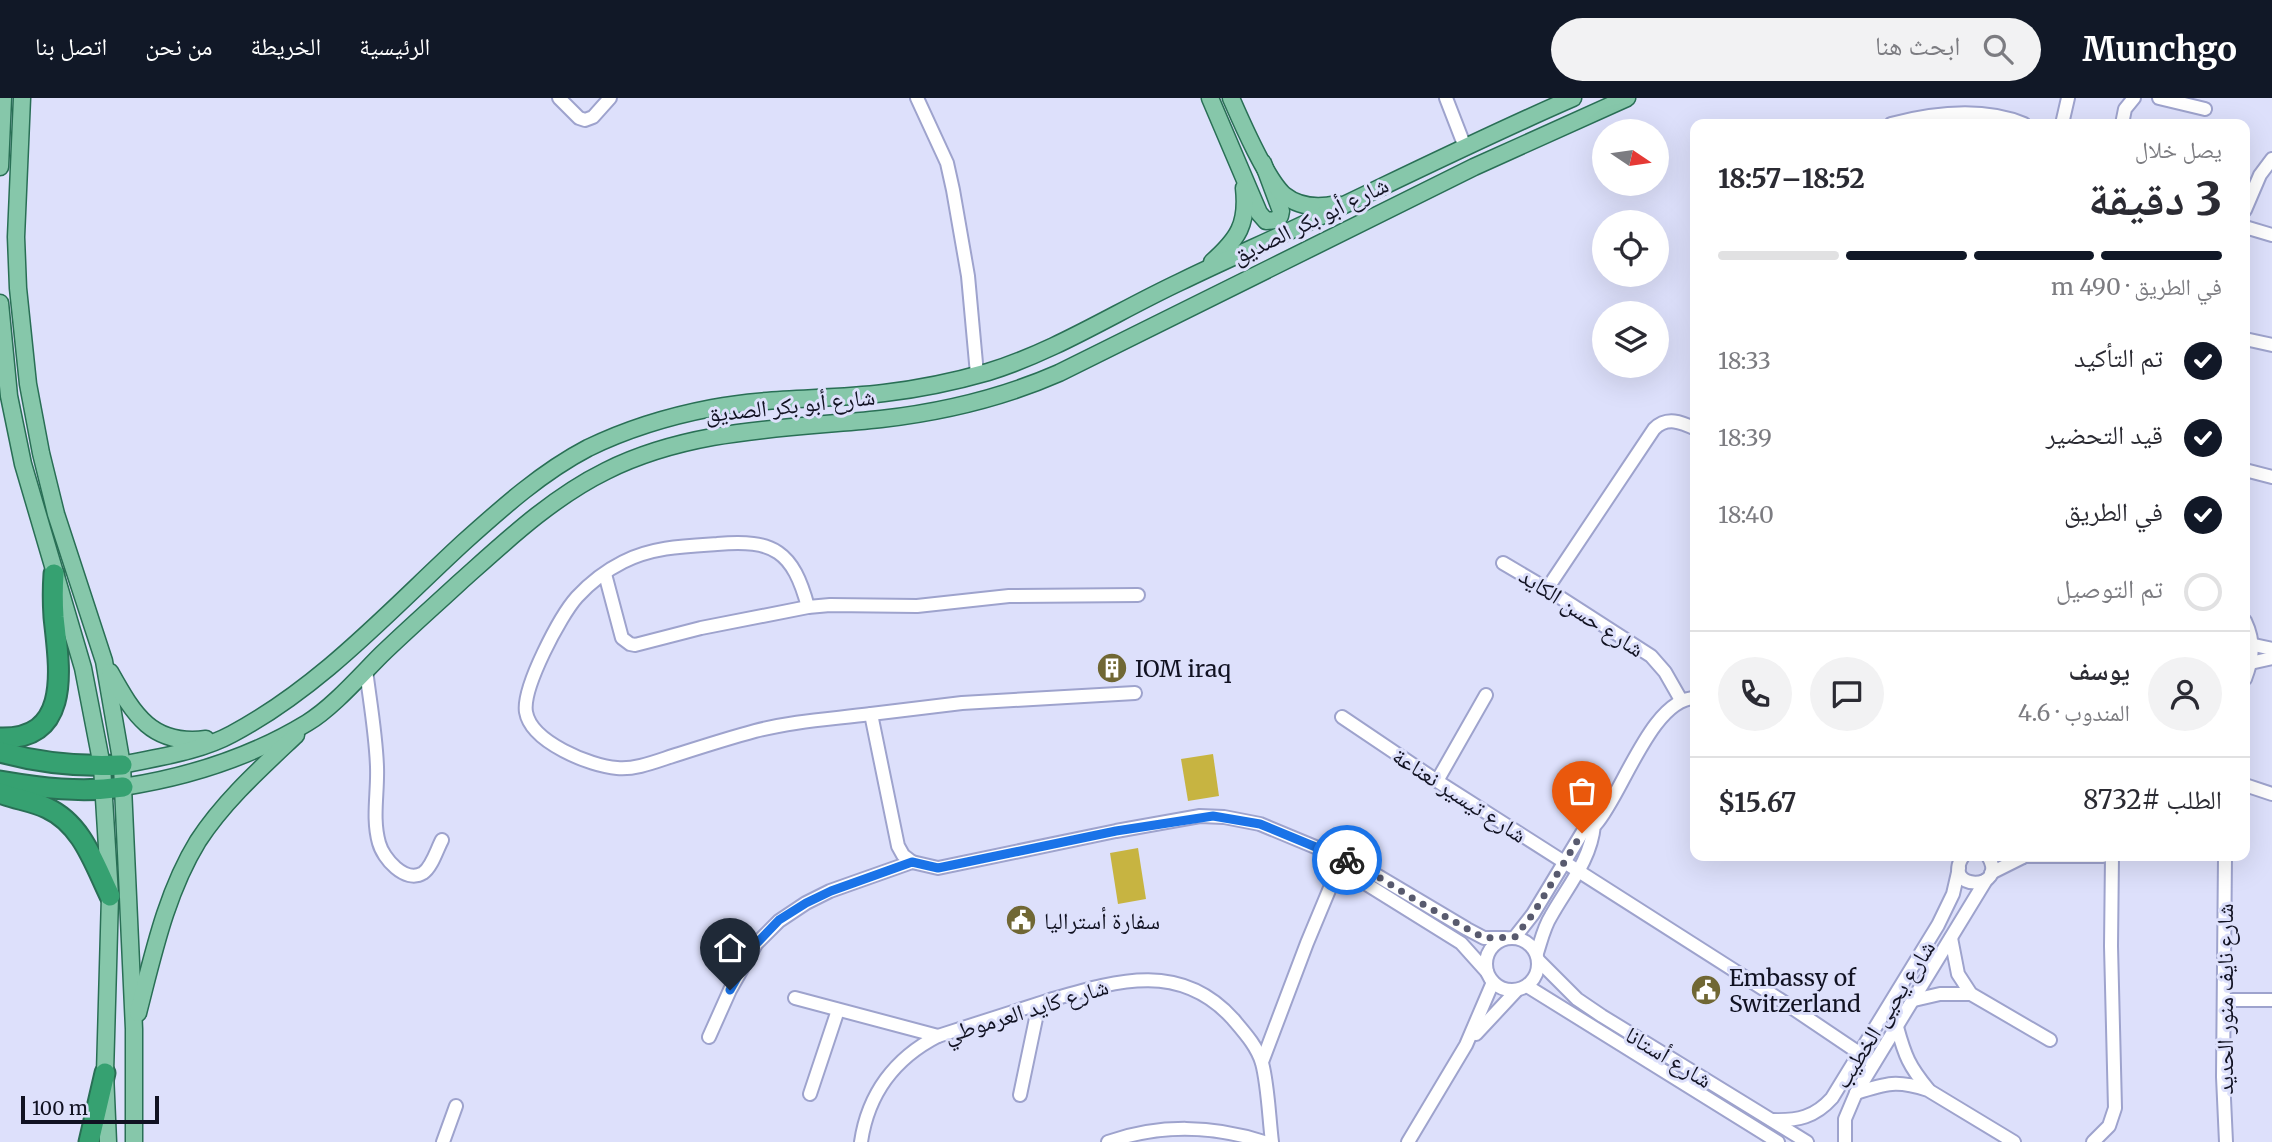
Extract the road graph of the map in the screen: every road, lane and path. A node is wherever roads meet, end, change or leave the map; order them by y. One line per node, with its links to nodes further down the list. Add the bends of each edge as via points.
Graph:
1 (3, 98): 19 (main road)
2 (22, 98): 46 (main road, via 16,237 28,384 56,514)
3 (559, 98): 4 (street, via 585,120)
4 (610, 98)
5 (917, 98): 33 (street, via 947,163 953,190 968,276)
6 (1210, 98): 24 (main road)
7 (1231, 98): 22 (main road)
8 (1446, 98): 20 (street)
9 (1573, 98): 20 (main road, شارع أبو بكر الصديق)
10 (1627, 98): 48 (main road, شارع أبو بكر الصديق, via 1474,167 1025,387 983,401 907,416 714,436 659,449 605,471 530,520)
11 (2068, 98): 17 (street)
12 (2134, 98): 18 (street)
13 (2159, 98): 14 (street)
14 (2205, 110)
15 (1919, 119): 16 (street, via 1976,114)
16 (2006, 119)
17 (2063, 119)
18 (2123, 119)
19 (1, 142): 23 (main road)
20 (1465, 147): 26 (main road, شارع أبو بكر الصديق)
21 (2272, 159): 25 (street)
22 (1263, 163): 24 (main road, via 1280,206 1276,220 1262,218); 26 (main road, via 1278,188 1299,203 1324,207)
23 (0, 167)
24 (1243, 175): 29 (main road, via 1246,206 1242,225 1231,244)
25 (2250, 198)
26 (1353, 201): 29 (main road, شارع أبو بكر الصديق)
27 (2250, 228): 28 (street)
28 (2272, 235)
29 (1201, 272): 33 (main road, شارع أبو بكر الصديق, via 1042,352)
30 (0, 303): 38 (main road, via 9,396)
31 (2250, 340): 32 (street)
32 (2272, 345)
33 (977, 374): 56 (main road, شارع أبو بكر الصديق, via 881,394 715,407 658,420 588,448 510,501 312,683)
34 (1690, 427): 40 (street, via 1674,421 1654,429)
35 (2250, 471): 36 (street)
36 (2272, 477)
37 (1503, 563): 40 (street, شارع حسن الكايد)
38 (54, 574): 57 (highway, via 59,671 54,704 35,730); 60 (main road, via 83,667)
39 (605, 574): 42 (street, via 660,549 765,545 796,572); 42 (street, via 620,634 630,644); 53 (street, via 566,612 531,681 526,701 525,711 538,733 581,759 599,766 632,767 759,730)
40 (1547, 589): 52 (street, شارع حسن الكايد, via 1651,656)
41 (1138, 594): 42 (street)
42 (808, 607)
43 (2250, 643): 44 (street)
44 (2272, 649)
45 (2272, 658): 47 (street)
46 (104, 662): 56 (main road, via 126,701 155,731 194,740); 59 (main road)
47 (2250, 664)
48 (366, 670): 55 (main road, شارع أبو بكر الصديق); 68 (street, via 381,850 398,869 418,875 428,868)
49 (1135, 693): 53 (street)
50 (1486, 695): 62 (street)
51 (1690, 699): 52 (street)
52 (1681, 700): 67 (street, via 1652,731)
53 (871, 714): 76 (street, via 898,846)
54 (1342, 717): 62 (street, شارع تيسير نعناعة)
55 (309, 722): 64 (main road, شارع أبو بكر الصديق, via 260,748 191,774); 94 (main road, via 249,780 196,844 161,927)
56 (230, 736): 59 (main road, شارع أبو بكر الصديق)
57 (0, 738)
58 (0, 752): 60 (highway, شارع أبو بكر الصديق)
59 (122, 765): 60 (highway, شارع أبو بكر الصديق); 64 (main road)
60 (102, 766): 64 (main road)
61 (0, 781): 64 (highway, شارع أبو بكر الصديق, via 41,788)
62 (1437, 781): 77 (street, شارع تيسير نعناعة)
63 (2250, 787): 66 (street)
64 (114, 789): 80 (main road); 94 (main road)
65 (0, 793): 80 (highway, via 48,808 72,826)
66 (2272, 794)
67 (1594, 825): 77 (street, via 1582,833); 78 (street)
68 (442, 840)
69 (1338, 859): 76 (street, via 1260,824 1213,816 938,868); 82 (street, via 1361,866 1484,938); 84 (street, via 1356,877 1461,943); 100 (street)
70 (1960, 861): 79 (street, via 1963,878 1971,883)
71 (1960, 861): 99 (street, شارع يحيى الخطيب, via 1953,894 1938,925)
72 (1990, 861): 79 (street)
73 (2012, 861): 79 (street)
74 (2112, 861): 122 (street, via 2115,1108 2109,1126)
75 (2225, 861): 89 (street, شارع نايف منور الحديد)
76 (912, 862): 96 (street, via 831,891 779,920 756,944)
77 (1563, 862): 78 (street, شارع تيسير نعناعة); 82 (street, via 1533,914)
78 (1579, 871): 83 (street, via 1549,919); 99 (street, شارع تيسير نعناعة)
79 (1989, 877): 81 (street, شارع يحيى الخطيب)
80 (110, 896): 102 (main road)
81 (1951, 937): 86 (street, شارع يحيى الخطيب, via 1958,974); 88 (street, شارع يحيى الخطيب)
82 (1510, 938): 83 (street, via 1524,940); 84 (street, via 1495,943 1489,952)
83 (1538, 957): 85 (street, via 1538,971); 108 (street, شارع أستانا, via 1560,984 1586,1005)
84 (1490, 977): 85 (street, via 1508,990); 98 (street)
85 (1522, 988): 98 (street); 118 (street, شارع أستانا)
86 (1971, 994): 88 (street, شارع يحيى الخطيب); 97 (street)
87 (795, 998): 92 (street)
88 (1914, 1000): 93 (street, شارع يحيى الخطيب)
89 (2224, 1000): 90 (street); 123 (street, شارع نايف منور الحديد)
90 (2272, 1000)
91 (1039, 1004): 95 (street, شارع كايد العرموطي); 100 (street, شارع كايد العرموطي, via 1129,980 1180,984 1219,1005 1250,1039); 106 (street)
92 (838, 1010): 95 (street); 105 (street)
93 (1897, 1027): 101 (street, شارع يحيى الخطيب); 103 (street, via 1907,1060)
94 (134, 1029): 111 (main road)
95 (938, 1036): 113 (street, شارع كايد العرموطي, via 907,1055 881,1085 869,1107)
96 (709, 1037)
97 (2050, 1041)
98 (1466, 1045): 117 (street)
99 (1861, 1054): 101 (street, شارع تيسير نعناعة); 108 (street, شارع يحيى الخطيب, via 1824,1107 1803,1119)
100 (1262, 1062): 116 (street, شارع كايد العرموطي)
101 (1874, 1063): 104 (street, شارع يحيى الخطيب)
102 (105, 1073): 109 (highway); 110 (main road)
103 (1928, 1090): 104 (street, via 1893,1083); 121 (street)
104 (1856, 1093): 120 (street, شارع يحيى الخطيب, via 1845,1119)
105 (810, 1094)
106 (1020, 1095)
107 (456, 1106): 112 (street)
108 (1772, 1120): 119 (street, شارع أستانا)
109 (89, 1142)
110 (108, 1142)
111 (134, 1142)
112 (443, 1142)
113 (861, 1142)
114 (1108, 1142): 115 (street, via 1182,1128)
115 (1264, 1142)
116 (1272, 1142)
117 (1408, 1142)
118 (1778, 1142)
119 (1807, 1142)
120 (1845, 1142)
121 (2014, 1142)
122 (2093, 1142)
123 (2226, 1142)

